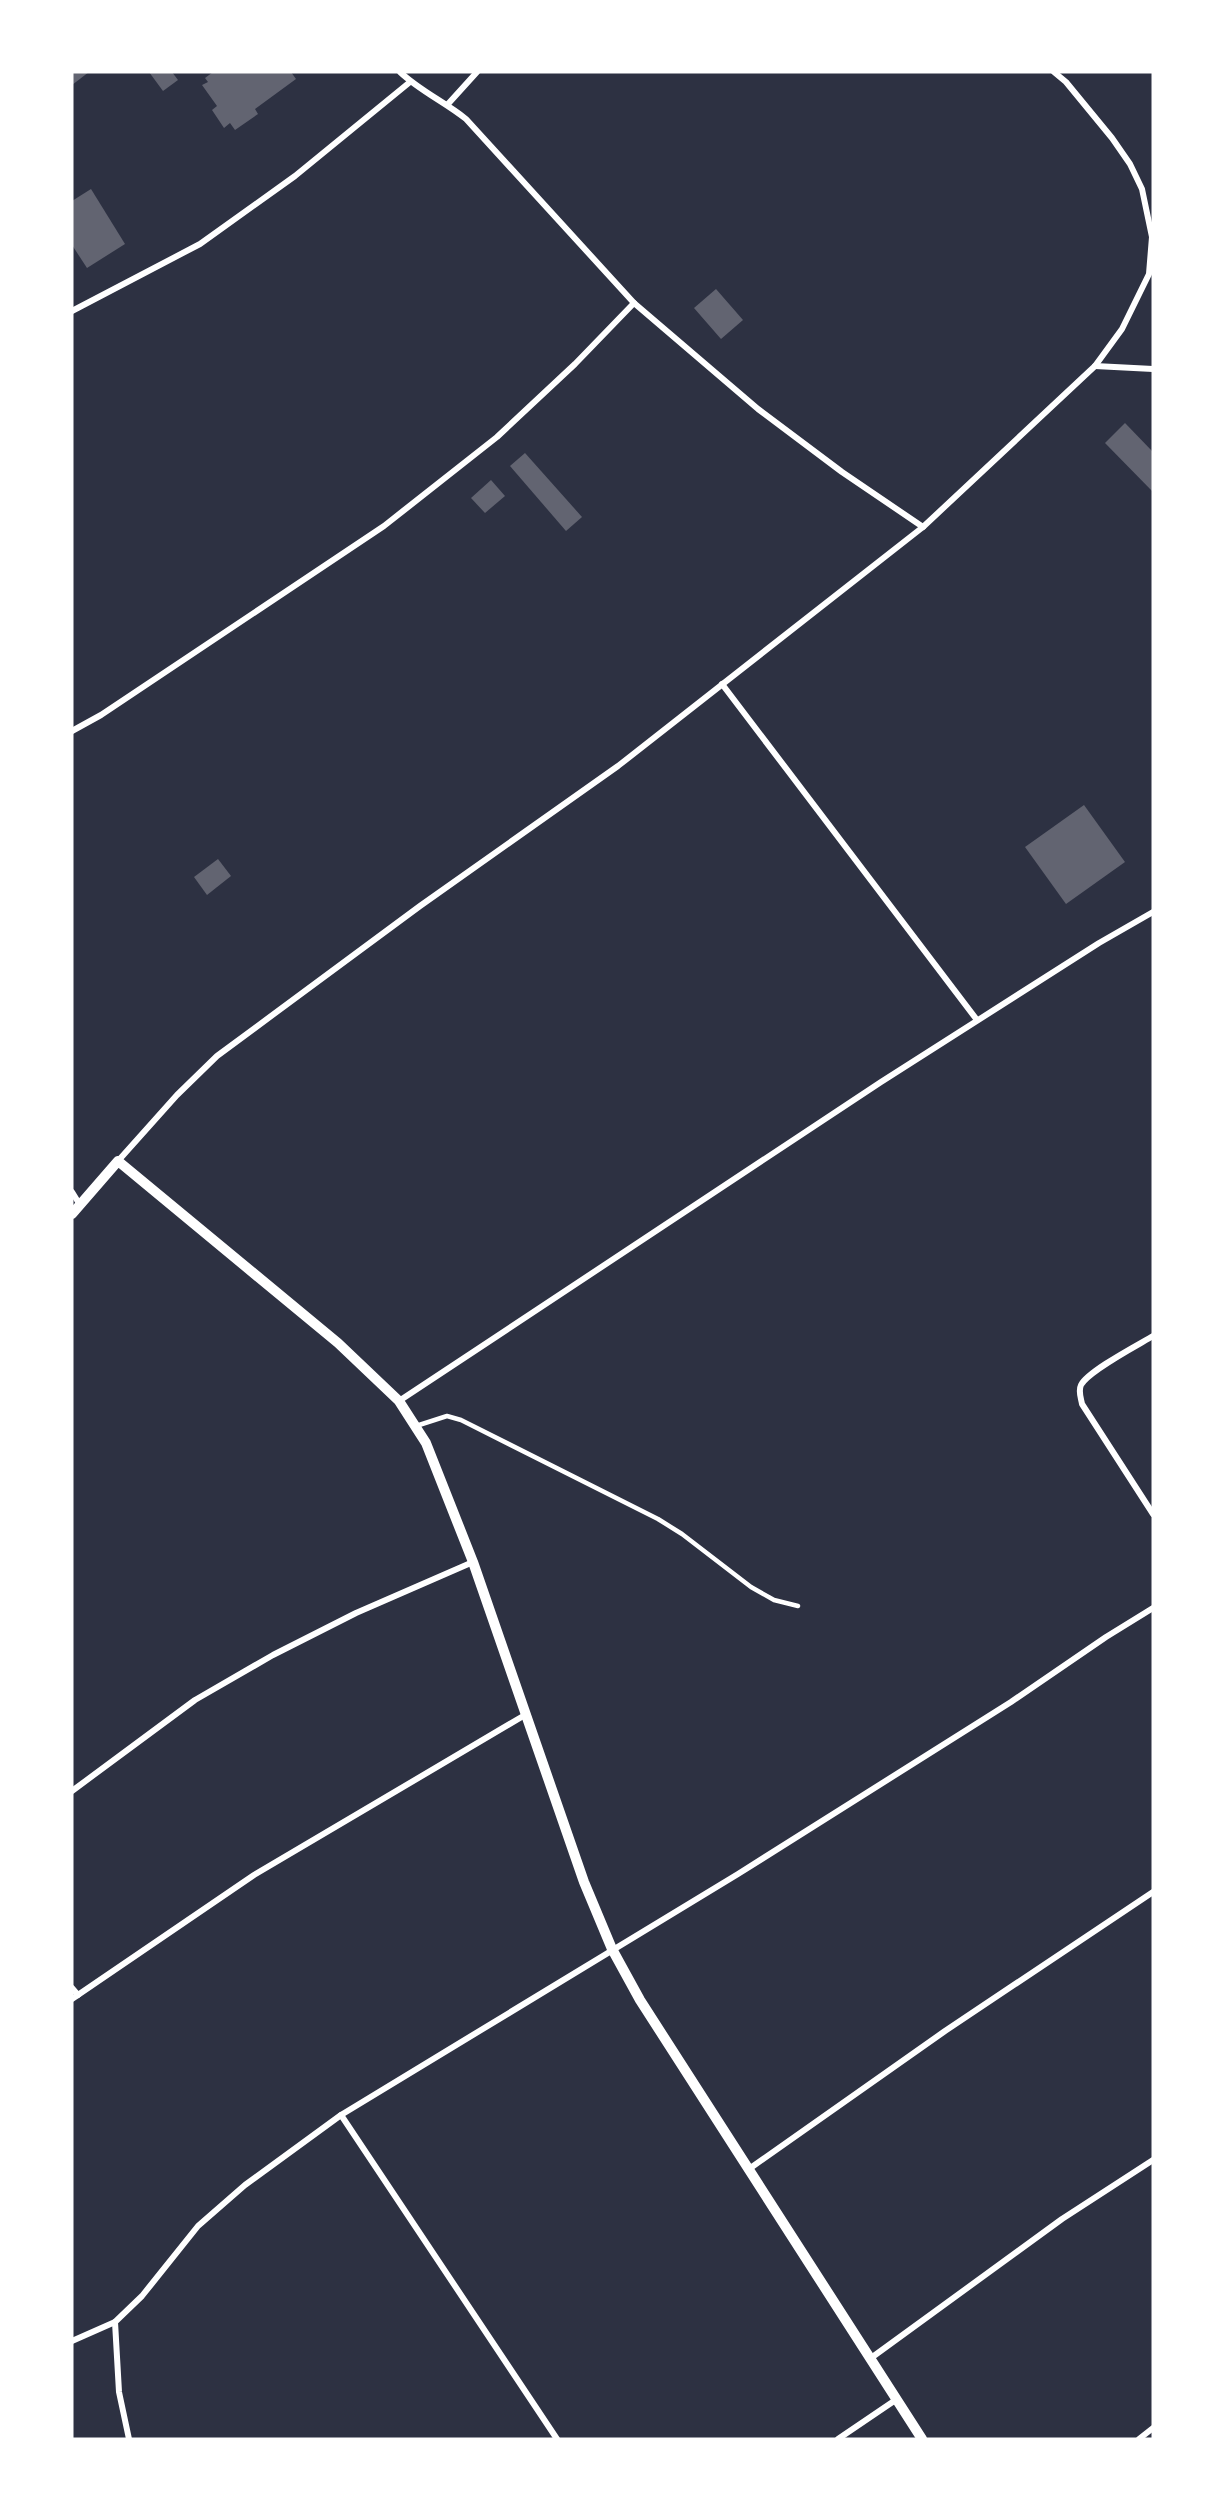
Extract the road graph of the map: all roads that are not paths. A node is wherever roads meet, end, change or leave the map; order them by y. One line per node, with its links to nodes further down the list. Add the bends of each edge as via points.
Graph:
1 (400, 72): 4 (street)
2 (477, 72): 5 (street)
3 (1054, 72): 8 (street, via 1130,164 1142,189 1152,237 1149,274 1122,329)
4 (410, 82): 5 (street); 7 (street, via 295,176 200,244)
5 (448, 104): 6 (street)
6 (634, 303): 10 (street, via 758,409); 12 (street, via 497,437 384,526 101,715)
7 (72, 311)
8 (1095, 366): 9 (street); 10 (street)
9 (1153, 369)
10 (923, 527): 11 (street)
11 (722, 684): 14 (street); 15 (street, via 618,766 218,1056)
12 (72, 730)
13 (1153, 912): 14 (street)
14 (977, 1020): 20 (street)
15 (118, 1161): 17 (street); 20 (street, via 338,1343)
16 (72, 1192): 17 (street)
17 (80, 1205): 18 (street)
18 (72, 1214)
19 (1153, 1336): 22 (street, via 1090,1374 1081,1385 1080,1394 1082,1404)
20 (399, 1401): 21 (street)
21 (416, 1426): 23 (street); 24 (lane, via 447,1416 461,1420 658,1520 751,1587 774,1600)
22 (1153, 1514)
23 (473, 1562): 26 (street); 27 (street, via 273,1654 195,1700)
24 (798, 1606)
25 (1153, 1608): 29 (street, via 1011,1702)
26 (525, 1714): 29 (street); 31 (street, via 254,1875)
27 (72, 1791)
28 (1153, 1892): 35 (street)
29 (612, 1949): 33 (street); 35 (street, via 640,2000)
30 (72, 1988): 31 (street)
31 (78, 1995): 32 (street)
32 (72, 1999)
33 (341, 2115): 36 (street, via 245,2185 198,2226 142,2296); 42 (street)
34 (1153, 2160): 38 (street, via 1062,2219)
35 (749, 2169): 38 (street)
36 (115, 2322): 37 (street); 41 (street, via 119,2392)
37 (72, 2341)
38 (871, 2358): 39 (street)
39 (897, 2399): 43 (street); 44 (street)
40 (1153, 2428): 45 (street)
41 (129, 2439)
42 (557, 2439)
43 (838, 2439)
44 (922, 2439)
45 (1139, 2439)

